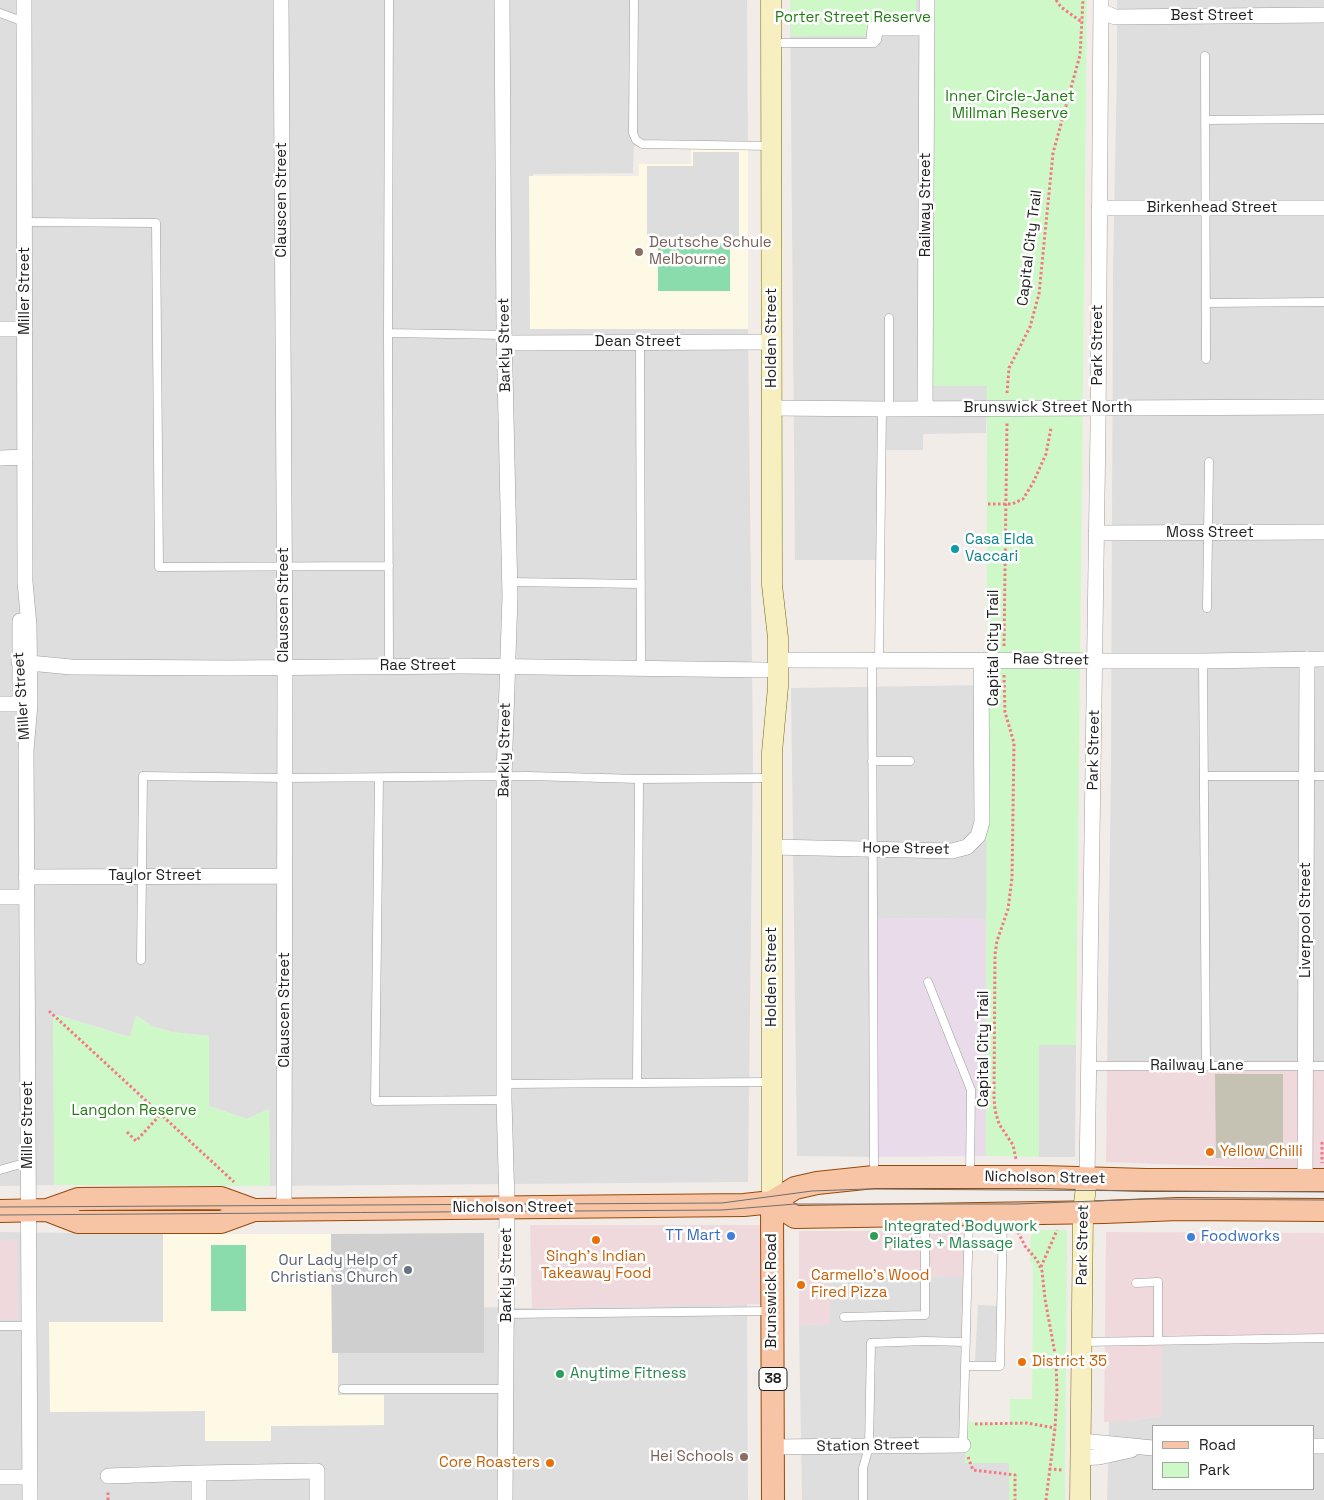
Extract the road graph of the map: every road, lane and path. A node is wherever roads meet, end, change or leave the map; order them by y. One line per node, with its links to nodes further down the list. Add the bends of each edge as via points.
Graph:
1 (24, 0): 13 (street, Miller Street)
2 (281, 0): 51 (street, Clauscen Street)
3 (389, 0): 31 (lane)
4 (502, 0): 32 (street, Barkly Street)
5 (634, 0): 21 (lane, via 633,133 636,140 642,144)
6 (771, 0): 17 (main road, Holden Street / 38)
7 (927, 0): 15 (street, Railway Street)
8 (1056, 0): 14 (path)
9 (1083, 0): 14 (path, Capital City Trail)
10 (1101, 6): 12 (street, Best Street, via 1115,16); 22 (street, Park Street)
11 (0, 13): 13 (lane)
12 (1324, 15)
13 (24, 22): 25 (street, Miller Street)
14 (1082, 23): 38 (path, Capital City Trail, via 1079,62 1053,153 1039,294 1030,327 1009,368)
15 (927, 28): 16 (street, via 875,28); 41 (street, Railway Street)
16 (874, 38): 17 (lane, via 874,43)
17 (771, 43): 21 (main road, Holden Street / 38)
18 (1205, 56): 20 (lane)
19 (1324, 119): 20 (lane)
20 (1205, 120): 23 (lane)
21 (771, 146): 34 (main road, Holden Street / 38)
22 (1099, 208): 23 (street, Birkenhead Street); 39 (street, Park Street)
23 (1205, 208): 24 (street, Birkenhead Street); 27 (lane)
24 (1324, 208)
25 (25, 222): 30 (street, Miller Street); 51 (lane, via 156,223 160,567)
26 (1324, 302): 27 (lane)
27 (1206, 304): 35 (lane)
28 (889, 318): 40 (lane)
29 (0, 329): 30 (street)
30 (25, 329): 43 (street, Miller Street)
31 (388, 333): 32 (lane); 52 (lane)
32 (505, 340): 33 (street, Dean Street); 53 (street, Barkly Street)
33 (640, 342): 34 (street, Dean Street); 54 (lane)
34 (772, 342): 37 (main road, Holden Street / 38)
35 (1206, 359)
36 (1324, 406): 39 (street, Brunswick Street North)
37 (772, 408): 40 (street, Brunswick Street North); 63 (main road, Holden Street / 38, via 772,585 776,610)
38 (1007, 408): 39 (street, Brunswick Street North); 41 (street, Brunswick Street North); 47 (path, Capital City Trail)
39 (1098, 408): 50 (street, Park Street)
40 (886, 409): 41 (street, Brunswick Street North); 58 (lane)
41 (925, 409)
42 (1051, 428): 47 (path, via 1046,454 1030,489 1022,500)
43 (25, 457): 44 (street); 67 (street, Miller Street, via 29,625)
44 (0, 458)
45 (1209, 462): 48 (lane)
46 (988, 504): 47 (path)
47 (1006, 504): 60 (path, Capital City Trail)
48 (1208, 532): 49 (street, Moss Street); 50 (street, Moss Street); 55 (lane)
49 (1324, 532)
50 (1096, 533): 61 (street, Park Street)
51 (284, 566): 52 (lane); 64 (street, Clauscen Street)
52 (389, 566): 65 (lane)
53 (510, 582): 54 (lane); 66 (street, Barkly Street)
54 (641, 584): 68 (lane)
55 (1207, 608)
56 (1307, 659): 57 (street, Rae Street); 62 (street, Rae Street); 75 (street, Liverpool Street)
57 (1324, 659)
58 (876, 660): 59 (street, Rae Street); 63 (street, Rae Street); 71 (lane)
59 (981, 660): 60 (street, Rae Street); 82 (street, Hope Street, via 982,822 978,836 967,847 952,851)
60 (1004, 660): 61 (street, Rae Street); 105 (path, Capital City Trail, via 1004,705 1014,743 1012,878 1008,910 995,954 994,1097 999,1124 1014,1148)
61 (1095, 661): 62 (street, Rae Street); 92 (street, Park Street)
62 (1203, 661): 74 (lane)
63 (772, 665): 68 (street, Rae Street); 79 (main road, Holden Street / 38)
64 (284, 666): 65 (street, Rae Street); 67 (street, Rae Street); 77 (street, Clauscen Street)
65 (389, 666): 66 (street, Rae Street)
66 (507, 667): 68 (street, Rae Street); 73 (street, Barkly Street)
67 (24, 668): 70 (street, Miller Street)
68 (641, 669)
69 (0, 704): 70 (street)
70 (25, 704): 85 (street, Miller Street)
71 (872, 761): 72 (lane); 82 (lane)
72 (910, 761)
73 (504, 776): 78 (lane); 80 (lane); 97 (street, Barkly Street)
74 (1204, 776): 75 (lane); 91 (lane)
75 (1307, 776): 76 (lane); 93 (street, Liverpool Street)
76 (1324, 776)
77 (284, 778): 78 (lane); 83 (lane, via 142,776); 84 (street, Clauscen Street)
78 (379, 778): 98 (lane, via 375,1101)
79 (772, 778): 80 (lane); 81 (main road, Holden Street / 38)
80 (639, 779): 96 (lane)
81 (772, 847): 82 (street, Hope Street); 95 (main road, Holden Street / 38)
82 (872, 849): 103 (lane)
83 (142, 876): 84 (street, Taylor Street); 85 (street, Taylor Street); 88 (lane)
84 (284, 876): 111 (street, Clauscen Street)
85 (26, 877): 87 (street, Miller Street)
86 (0, 897): 87 (street)
87 (26, 897): 101 (street, Miller Street)
88 (141, 960)
89 (928, 982): 104 (lane, via 971,1090)
90 (49, 1011): 99 (path)
91 (1206, 1065): 92 (lane, Railway Lane); 93 (lane, Railway Lane)
92 (1088, 1066): 106 (street, Park Street)
93 (1306, 1066): 94 (lane, Railway Lane); 107 (street, Liverpool Street)
94 (1324, 1066)
95 (772, 1082): 96 (lane); 109 (main road, Holden Street / 38)
96 (637, 1083): 97 (lane)
97 (504, 1084): 98 (street, Barkly Street)
98 (504, 1100): 110 (street, Barkly Street)
99 (161, 1114): 100 (path, via 136,1141); 108 (path)
100 (127, 1132)
101 (28, 1162): 102 (lane); 112 (street, Miller Street)
102 (0, 1170)
103 (874, 1177): 104 (main road, Nicholson Street); 109 (main road, Nicholson Street, via 795,1188)
104 (970, 1177): 105 (main road, Nicholson Street)
105 (1016, 1177): 106 (main road, Nicholson Street)
106 (1087, 1178): 107 (main road, Nicholson Street); 115 (main road, Park Street)
107 (1315, 1180)
108 (239, 1189)
109 (772, 1202): 110 (main road, Nicholson Street, via 722,1206); 117 (main road, via 795,1217); 122 (main road, Brunswick Road / 38)
110 (507, 1208): 111 (main road, Nicholson Street); 123 (street, Barkly Street)
111 (284, 1209): 112 (main road, Nicholson Street, via 254,1210 221,1198 211,1198 78,1199)
112 (38, 1210): 114 (main road, Nicholson Street); 126 (street, Miller Street)
113 (1324, 1210): 115 (main road)
114 (0, 1211)
115 (1083, 1212): 118 (main road); 130 (main road, Park Street)
116 (970, 1213): 117 (main road); 118 (main road); 129 (lane)
117 (926, 1214): 124 (lane, via 925,1315)
118 (1010, 1220): 120 (path); 131 (lane, via 1000,1366)
119 (1058, 1228): 120 (path)
120 (1041, 1268): 135 (path, via 1056,1359)
121 (1136, 1283): 128 (lane, via 1158,1282)
122 (772, 1311): 123 (lane); 137 (main road, Brunswick Road / 38)
123 (507, 1314): 133 (street, Barkly Street)
124 (844, 1317)
125 (0, 1326): 126 (lane)
126 (29, 1326): 144 (street, Miller Street)
127 (1324, 1338): 128 (lane)
128 (1158, 1340): 130 (lane)
129 (966, 1342): 131 (lane); 138 (lane, via 871,1343)
130 (1082, 1342): 140 (main road, Park Street)
131 (966, 1366): 134 (lane)
132 (343, 1389): 133 (lane)
133 (506, 1389): 148 (street, Barkly Street)
134 (964, 1424): 135 (path, via 1027,1423); 136 (lane)
135 (1055, 1428): 152 (path)
136 (963, 1445): 138 (street, Station Street); 151 (path, via 973,1470 1015,1475)
137 (773, 1447): 138 (street, Station Street); 149 (main road, Brunswick Road / 38)
138 (868, 1447): 150 (lane, via 863,1468)
139 (1148, 1448): 140 (street)
140 (1080, 1449): 153 (main road, Park Street)
141 (199, 1473): 142 (street); 146 (street); 147 (street, via 317,1471)
142 (108, 1476)
143 (0, 1477): 144 (street)
144 (30, 1477): 145 (street, Miller Street)
145 (30, 1500)
146 (199, 1500)
147 (316, 1500)
148 (505, 1500)
149 (773, 1500)
150 (863, 1500)
151 (1015, 1500)
152 (1046, 1500)
153 (1080, 1500)

